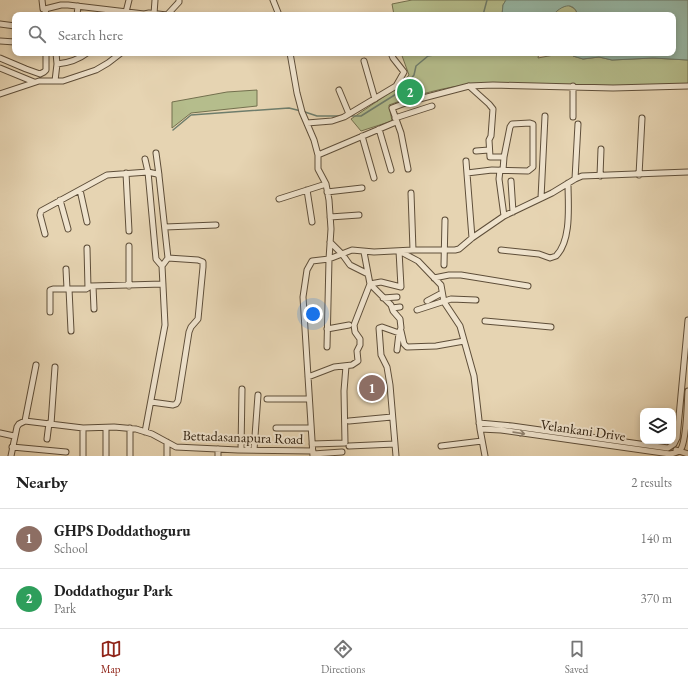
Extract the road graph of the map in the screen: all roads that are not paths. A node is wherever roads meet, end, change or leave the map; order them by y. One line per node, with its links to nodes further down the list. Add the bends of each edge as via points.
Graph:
1 (42, 0): 7 (street)
2 (128, 0): 9 (street)
3 (155, 0): 10 (street)
4 (179, 0): 11 (street)
5 (273, 0): 12 (street)
6 (78, 6): 7 (street, via 61,5); 8 (street); 9 (street)
7 (46, 12)
8 (77, 12)
9 (126, 12)
10 (154, 12)
11 (170, 12)
12 (278, 12)
13 (0, 24): 14 (street)
14 (12, 26)
15 (0, 41): 16 (street)
16 (12, 42)
17 (46, 56): 27 (street, via 46,70)
18 (56, 56): 25 (street)
19 (83, 56): 25 (street)
20 (117, 56): 29 (street, via 96,70 63,81)
21 (290, 56): 43 (street, via 296,93)
22 (393, 56): 36 (street, via 404,72 396,86)
23 (0, 58): 27 (street)
24 (364, 61): 36 (street)
25 (57, 64): 29 (street)
26 (0, 68): 30 (street)
27 (40, 74): 28 (street)
28 (42, 81): 29 (street); 30 (street)
29 (55, 81)
30 (34, 82): 35 (street)
31 (469, 86): 32 (street); 42 (street, via 392,108); 48 (street, via 493,109)
32 (573, 86): 33 (street); 40 (street)
33 (688, 86)
34 (340, 90): 38 (street)
35 (0, 94)
36 (376, 99): 38 (street)
37 (432, 106): 42 (street)
38 (349, 114): 43 (street, via 332,121)
39 (545, 116): 75 (street)
40 (573, 117)
41 (642, 118): 62 (street)
42 (396, 120): 45 (street); 55 (street)
43 (306, 123): 51 (street)
44 (578, 124): 66 (street)
45 (379, 129): 46 (street); 56 (street)
46 (362, 136): 51 (street); 65 (street)
47 (601, 149): 64 (street)
48 (489, 150): 49 (street); 52 (street, via 490,157)
49 (476, 151)
50 (156, 153): 63 (street)
51 (318, 155): 69 (street, via 318,169)
52 (504, 157): 57 (street); 57 (street, via 512,124 533,124 533,167 528,170)
53 (145, 159): 58 (street)
54 (466, 161): 61 (street)
55 (408, 169)
56 (391, 170)
57 (501, 170): 61 (street); 80 (street, via 499,179)
58 (148, 172): 60 (street); 63 (street); 103 (street, via 156,259)
59 (688, 172): 62 (street)
60 (126, 173): 71 (street, via 107,175); 88 (street)
61 (467, 173): 90 (street)
62 (640, 175): 64 (street)
63 (159, 176): 86 (street)
64 (600, 176): 66 (street, via 582,176)
65 (374, 178)
66 (574, 179): 68 (street)
67 (511, 181): 78 (street)
68 (568, 183): 75 (street); 95 (street, via 567,232 556,256 550,258 539,254)
69 (326, 184): 72 (street); 73 (street)
70 (362, 188): 73 (street)
71 (80, 190): 76 (street); 83 (street)
72 (307, 190): 77 (street); 84 (street)
73 (327, 192): 81 (street)
74 (412, 193): 94 (street)
75 (541, 198): 78 (street)
76 (60, 200): 87 (street); 89 (street, via 40,213)
77 (278, 200)
78 (513, 212): 80 (street)
79 (359, 215): 81 (street)
80 (504, 216): 90 (street)
81 (330, 217): 91 (street)
82 (445, 220): 97 (street)
83 (87, 222)
84 (312, 222)
85 (216, 225): 86 (street)
86 (165, 227): 100 (street)
87 (68, 228)
88 (129, 231)
89 (45, 234)
90 (472, 238): 97 (street, via 459,249)
91 (330, 242): 99 (street); 101 (street)
92 (129, 246): 109 (street)
93 (87, 248): 111 (street)
94 (413, 250): 96 (street); 97 (street)
95 (501, 250)
96 (398, 251): 98 (street); 106 (street, via 418,261); 108 (street, via 401,287 381,282)
97 (444, 251): 102 (street)
98 (364, 252): 99 (street, via 352,250); 105 (street)
99 (342, 254): 101 (street); 105 (street, via 350,265)
100 (168, 258): 103 (street); 143 (street, via 202,262 204,267 198,319 189,332 178,401 173,405)
101 (329, 259): 128 (street); 137 (street, via 312,261 307,270 303,297)
102 (444, 265)
103 (162, 266): 107 (street)
104 (66, 269): 112 (street)
105 (368, 274): 108 (street)
106 (434, 278): 110 (street, via 461,275); 113 (street, via 441,285)
107 (163, 284): 109 (street); 143 (street, via 165,325)
108 (370, 284): 115 (street); 135 (street, via 354,325 360,339 358,361)
109 (129, 286): 111 (street)
110 (528, 286)
111 (91, 287): 112 (street); 121 (street)
112 (68, 289): 123 (street, via 50,290); 129 (street)
113 (442, 293): 117 (street); 118 (street)
114 (397, 296): 115 (street)
115 (384, 298): 120 (street)
116 (476, 300): 118 (street, via 451,299)
117 (427, 301)
118 (444, 302): 122 (street); 131 (street, via 460,326)
119 (400, 307): 120 (street)
120 (392, 308): 130 (street, via 400,319)
121 (94, 309)
122 (417, 310)
123 (50, 312)
124 (688, 320): 162 (street, via 677,438)
125 (485, 321): 127 (street)
126 (349, 325): 128 (street)
127 (551, 327)
128 (328, 329): 132 (street)
129 (71, 331)
130 (400, 332): 131 (street, via 407,347 436,346); 133 (street); 144 (street, via 380,327 381,355 387,367)
131 (464, 341): 148 (street, via 474,376)
132 (327, 347)
133 (397, 350)
134 (36, 364): 146 (street)
135 (346, 366): 137 (street, via 334,367); 160 (street, via 345,443)
136 (55, 367): 147 (street)
137 (308, 377): 142 (street)
138 (242, 389): 169 (street)
139 (688, 392): 167 (street, via 684,439)
140 (258, 395): 170 (street)
141 (267, 399): 142 (street)
142 (309, 399): 153 (street)
143 (151, 402): 154 (street)
144 (392, 417): 145 (street); 161 (street)
145 (349, 420)
146 (25, 421): 147 (street, Bettadasanapura Road); 156 (street, via 19,424)
147 (50, 424): 149 (street, Bettadasanapura Road); 157 (street)
148 (480, 426): 158 (street); 162 (street, Velankani Drive, via 512,426 662,448); 167 (street, Velankani Drive, one-way to 167, via 670,454)
149 (83, 428): 150 (street, Bettadasanapura Road); 175 (street)
150 (106, 428): 151 (street, Bettadasanapura Road); 176 (street)
151 (130, 428): 154 (street, Bettadasanapura Road); 177 (street)
152 (276, 428): 153 (street)
153 (311, 428): 160 (street)
154 (145, 432): 159 (street, Bettadasanapura Road)
155 (0, 433): 156 (street)
156 (14, 436): 165 (street)
157 (47, 438)
158 (482, 441): 164 (street); 181 (street)
159 (168, 442): 166 (street, Bettadasanapura Road, via 176,447); 178 (street)
160 (312, 444): 172 (street)
161 (395, 444): 163 (street); 180 (street)
162 (672, 445): 167 (street)
163 (348, 446)
164 (441, 446)
165 (12, 447): 168 (street); 174 (street)
166 (218, 449): 169 (street, Bettadasanapura Road); 179 (street)
167 (679, 450): 173 (street)
168 (66, 452)
169 (239, 452): 170 (street, Bettadasanapura Road)
170 (257, 452): 172 (street, Bettadasanapura Road)
171 (342, 452): 172 (street, Bettadasanapura Road)
172 (313, 453)
173 (688, 454)
174 (11, 456)
175 (83, 456)
176 (106, 456)
177 (130, 456)
178 (167, 456)
179 (218, 456)
180 (396, 456)
181 (485, 456)

